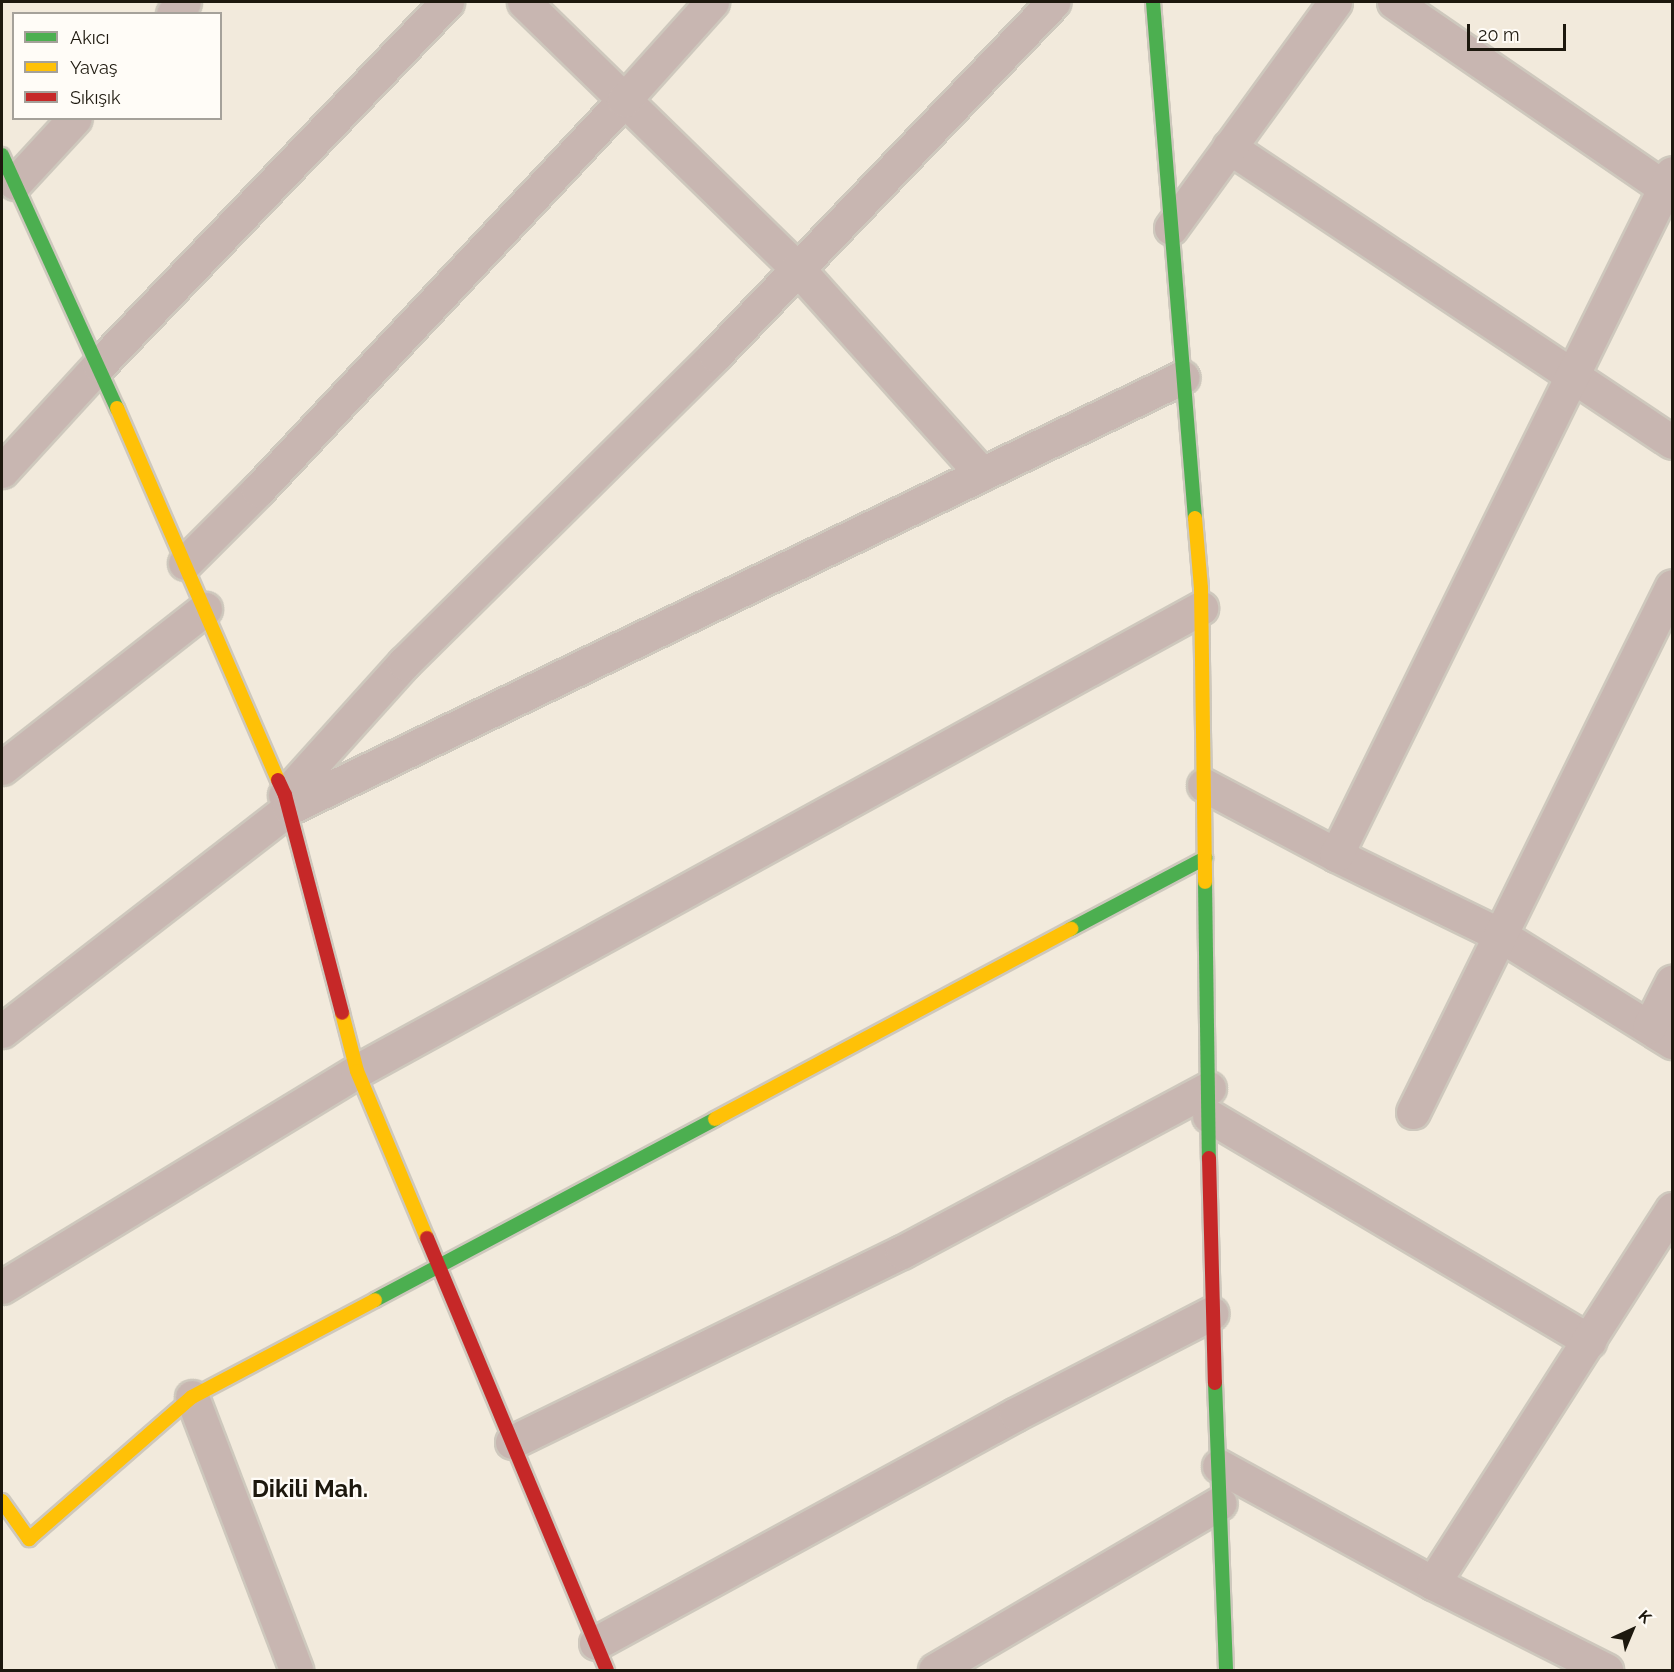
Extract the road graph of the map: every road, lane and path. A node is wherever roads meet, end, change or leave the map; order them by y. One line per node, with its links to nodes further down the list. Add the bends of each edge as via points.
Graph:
1 (447, 2): 15 (street)
2 (524, 2): 8 (street)
3 (712, 2): 8 (street)
4 (1053, 2): 14 (street)
5 (1153, 2): 13 (street)
6 (1335, 2): 10 (street)
7 (1394, 2): 12 (street)
8 (624, 100): 14 (street); 21 (street)
9 (72, 120): 11 (street)
10 (1229, 147): 13 (street); 16 (street)
11 (8, 169): 15 (street)
12 (1670, 185): 16 (street)
13 (1171, 228): 17 (street)
14 (798, 269): 20 (street); 27 (street, via 404,663)
15 (99, 365): 19 (street); 21 (street)
16 (1573, 376): 18 (street); 28 (street)
17 (1183, 377): 20 (street); 23 (street)
18 (1672, 442)
19 (2, 471)
20 (982, 474): 27 (street)
21 (185, 564): 24 (street)
22 (1672, 586): 30 (street)
23 (1201, 608): 26 (street); 34 (street)
24 (205, 609): 25 (street); 27 (street)
25 (2, 768)
26 (1204, 785): 28 (street); 29 (street)
27 (287, 802): 32 (street); 34 (street)
28 (1336, 855): 30 (street)
29 (1205, 858): 35 (street); 38 (street)
30 (1500, 935): 33 (street); 36 (street)
31 (1672, 982): 33 (street)
32 (2, 1031)
33 (1661, 1035)
34 (357, 1071): 38 (street); 39 (street)
35 (1209, 1102): 40 (street); 41 (street); 43 (street)
36 (1413, 1112)
37 (1672, 1209): 41 (street)
38 (439, 1268): 42 (street); 43 (street)
39 (2, 1287)
40 (1212, 1313): 44 (street); 48 (street, via 1016,1414)
41 (1589, 1341): 47 (street)
42 (192, 1397): 45 (street, via 29,1539); 49 (street)
43 (512, 1442): 48 (street)
44 (1219, 1466): 46 (street); 47 (street)
45 (2, 1501)
46 (1220, 1503): 50 (street); 51 (street)
47 (1433, 1583): 52 (street)
48 (601, 1657)
49 (296, 1671)
50 (935, 1671)
51 (1226, 1671)
52 (1606, 1671)

